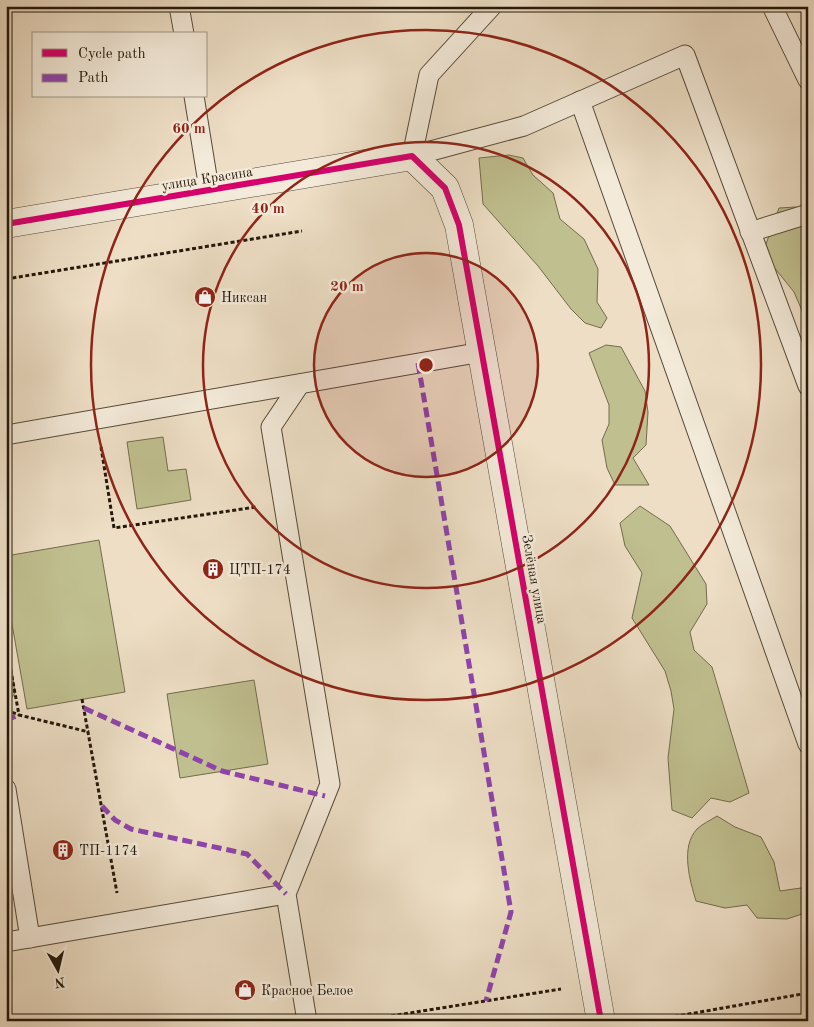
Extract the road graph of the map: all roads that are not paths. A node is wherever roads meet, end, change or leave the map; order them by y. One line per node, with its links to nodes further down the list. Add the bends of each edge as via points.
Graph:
1 (179, 6): 4 (lane)
2 (492, 6): 8 (lane, via 429,76)
3 (772, 6): 5 (lane)
4 (184, 32)
5 (808, 80)
6 (194, 98): 9 (lane)
7 (580, 101): 8 (lane, via 524,126); 12 (lane, via 685,55); 17 (lane)
8 (412, 156): 9 (street, улица Красина); 13 (street, Зелёная улица, via 445,188 459,225)
9 (209, 189): 11 (street, улица Красина)
10 (808, 214): 12 (lane)
11 (6, 223)
12 (750, 232): 15 (lane)
13 (482, 352): 14 (lane); 23 (street, Зелёная улица)
14 (300, 384): 16 (lane); 19 (lane, via 271,427 330,784)
15 (808, 386)
16 (6, 435)
17 (808, 744)
18 (6, 789): 20 (lane)
19 (286, 894): 20 (lane); 22 (lane)
20 (30, 938): 21 (lane)
21 (6, 942)
22 (307, 1021)
23 (602, 1021)

